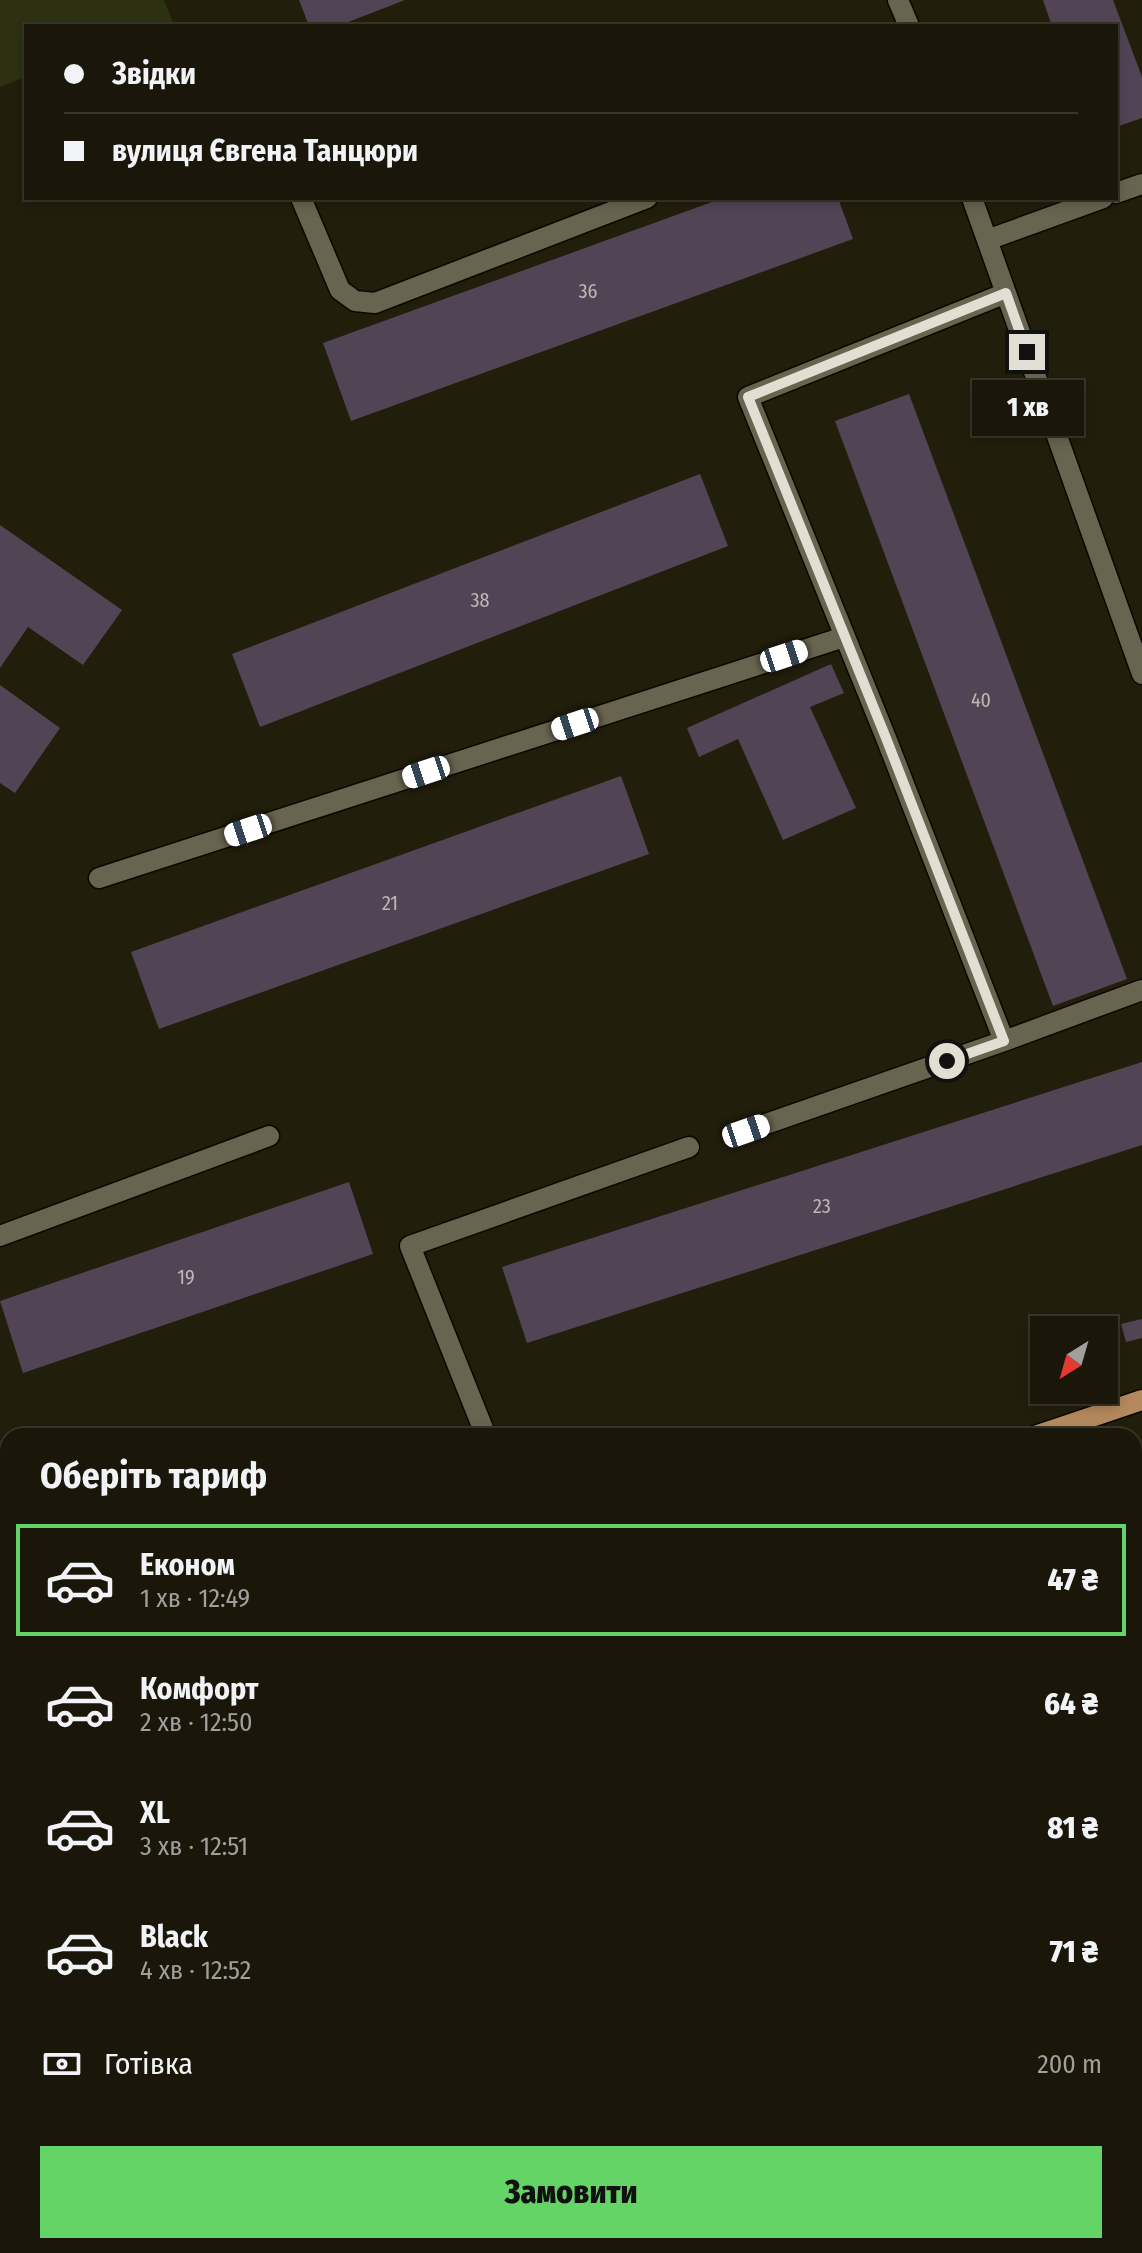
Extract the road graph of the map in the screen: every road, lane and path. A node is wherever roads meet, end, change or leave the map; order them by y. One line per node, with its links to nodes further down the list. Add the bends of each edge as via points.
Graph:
1 (898, 0): 2 (street)
2 (908, 24)
3 (1142, 184): 4 (street)
4 (1118, 192)
5 (302, 200): 6 (street, via 340,290 355,301 375,303)
6 (642, 200)
7 (973, 200): 9 (street)
8 (1097, 200): 9 (street)
9 (987, 240): 10 (street)
10 (1006, 293): 11 (street, via 748,397); 12 (street)
11 (844, 637): 13 (street); 15 (street)
12 (1142, 674)
13 (99, 878)
14 (1142, 990): 15 (street)
15 (1004, 1041): 16 (street)
16 (746, 1131)
17 (269, 1136): 19 (street)
18 (689, 1147): 21 (street, via 410,1246)
19 (0, 1236)
20 (1142, 1400): 22 (main road)
21 (483, 1428)
22 (1059, 1428)

